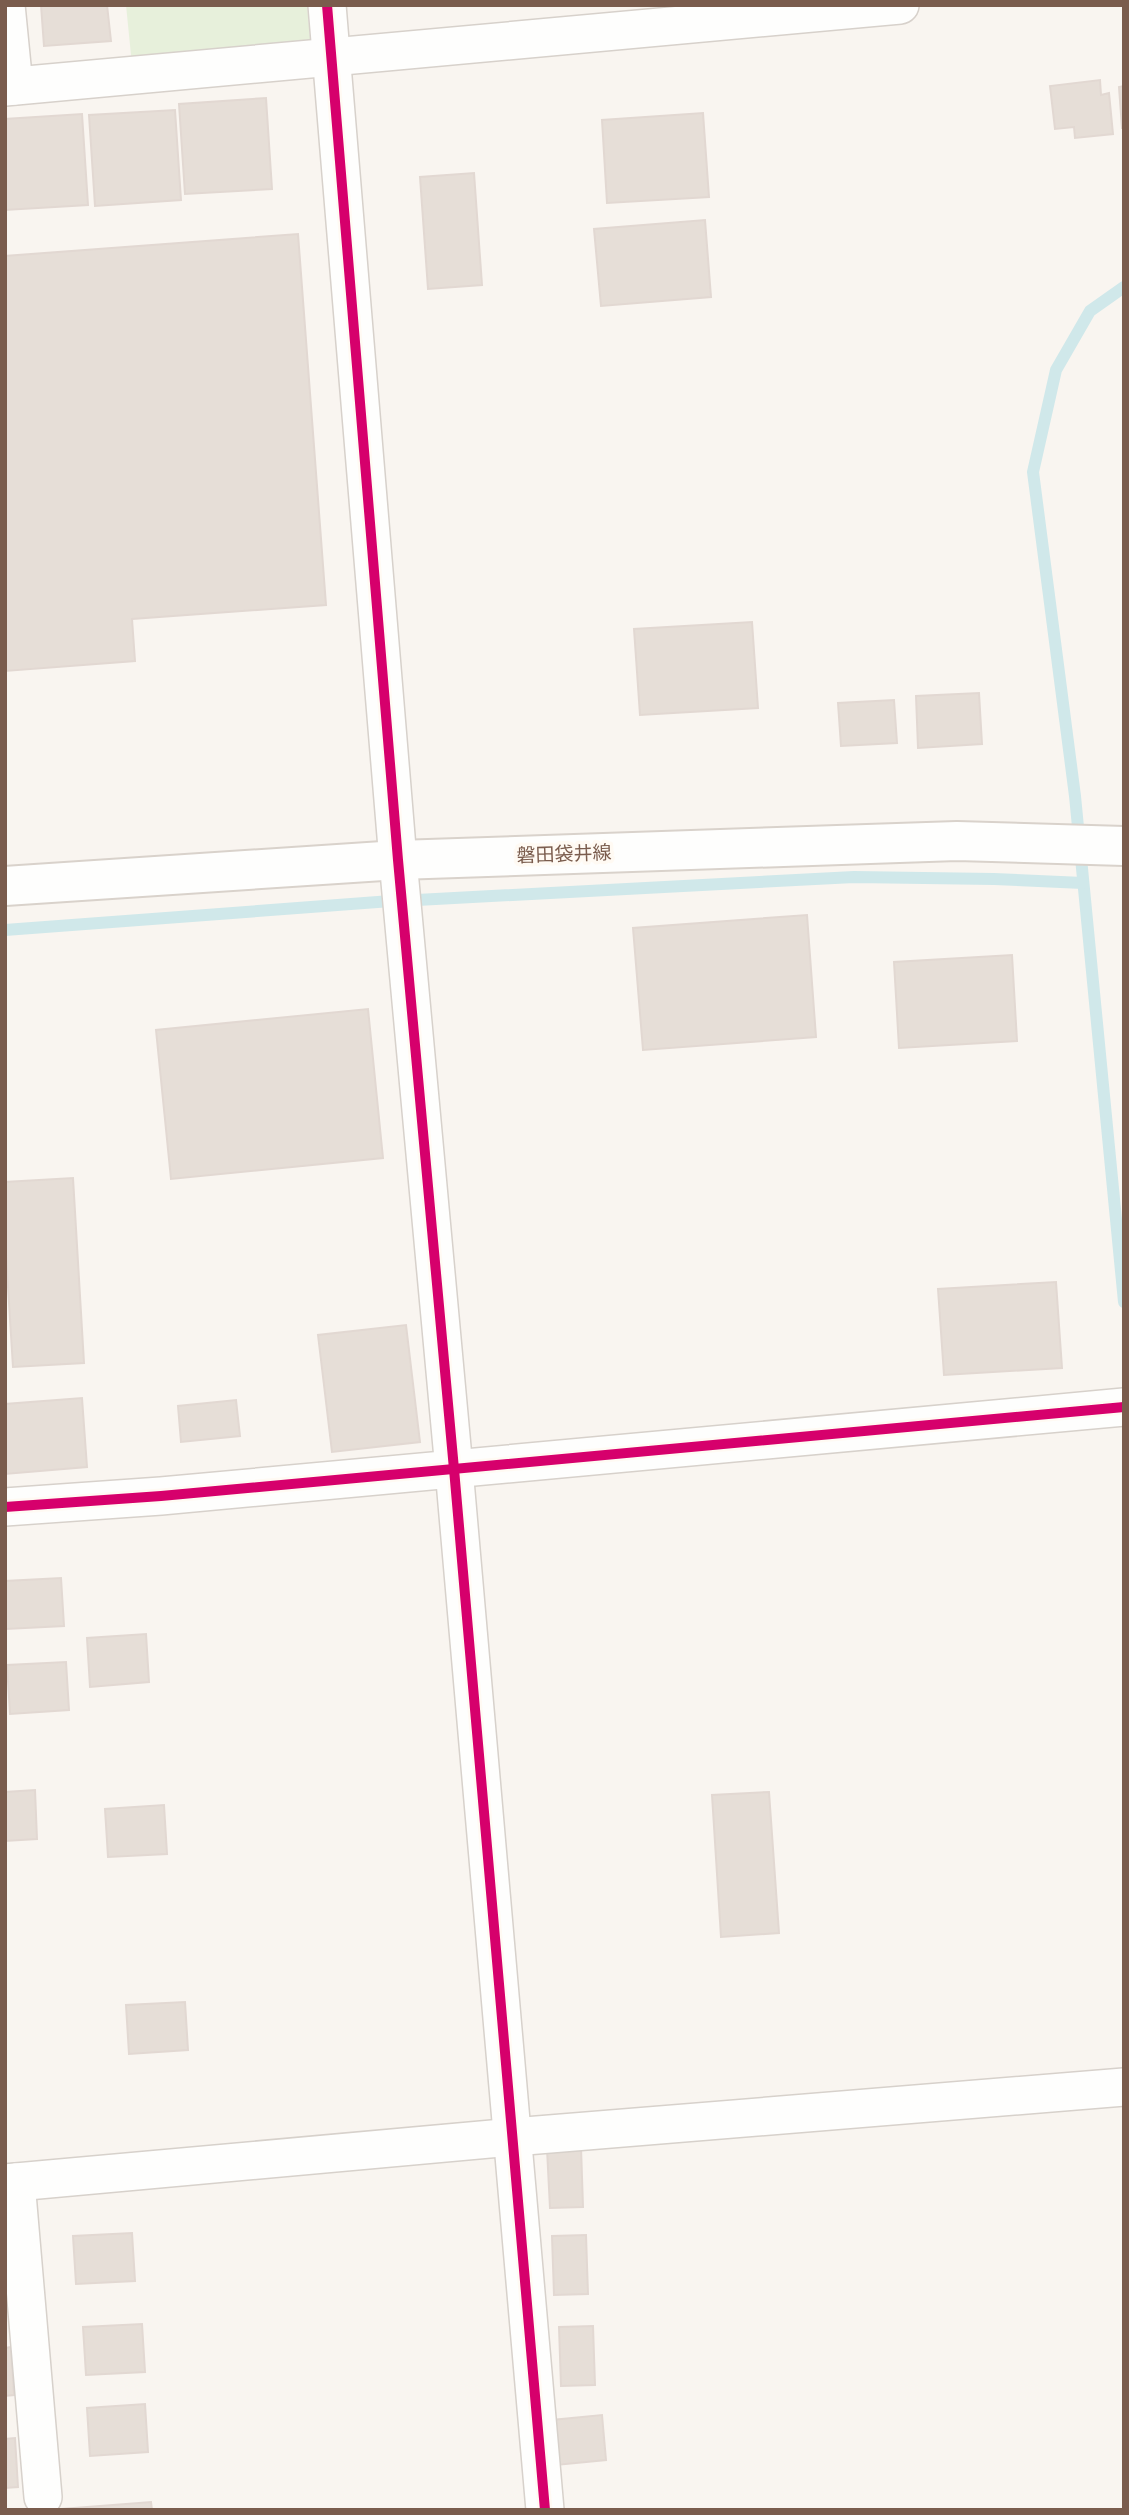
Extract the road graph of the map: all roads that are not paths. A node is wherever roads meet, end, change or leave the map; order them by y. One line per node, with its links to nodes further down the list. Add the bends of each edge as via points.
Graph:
1 (6, 5): 5 (street)
2 (327, 5): 4 (street)
3 (900, 5): 4 (street)
4 (331, 58): 5 (street); 7 (street)
5 (10, 87)
6 (1116, 850): 7 (main road, 磐田袋井線, via 1021,841 943,841)
7 (398, 860): 8 (main road, 磐田袋井線); 10 (street)
8 (5, 886)
9 (1124, 1407): 10 (street)
10 (454, 1469): 11 (street); 13 (street)
11 (5, 1507)
12 (1124, 2087): 13 (street)
13 (513, 2137): 14 (street); 16 (street)
14 (11, 2182): 15 (street)
15 (43, 2497)
16 (545, 2510)

